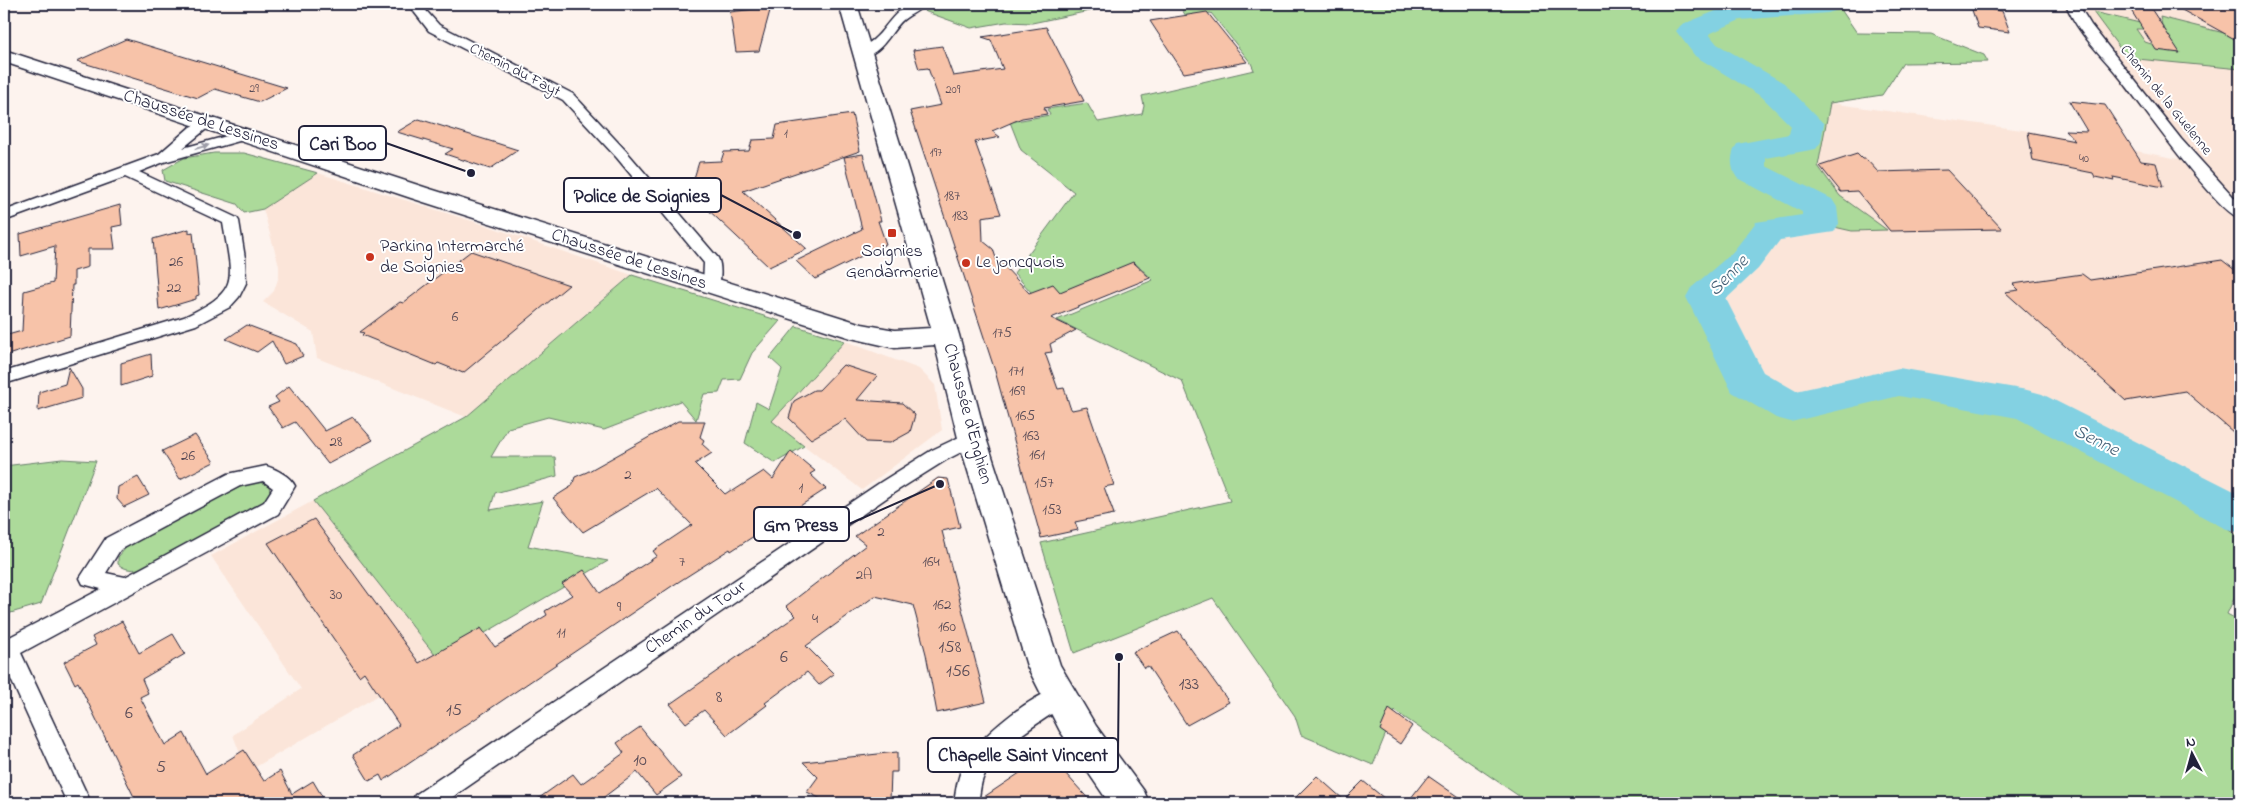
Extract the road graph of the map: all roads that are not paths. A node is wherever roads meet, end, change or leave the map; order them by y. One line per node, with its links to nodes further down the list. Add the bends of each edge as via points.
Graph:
1 (414, 4): 13 (street, Chemin du Fayt, via 434,28 568,98 622,155 712,262)
2 (848, 4): 5 (main road, Chaussée d'Enghien)
3 (919, 4): 5 (street, via 891,24 877,45)
4 (2072, 4): 11 (street, Chemin de la Guelenne, via 2179,144)
5 (863, 52): 14 (main road, Chaussée d'Enghien)
6 (4, 56): 7 (main road, Chaussée de Lessines)
7 (205, 123): 8 (main road, Chaussée de Lessines); 9 (street)
8 (245, 135): 9 (street, one-way to 8); 13 (main road, Chaussée de Lessines)
9 (159, 159): 10 (street)
10 (126, 171): 12 (street); 15 (street, via 231,221 239,281 234,292 210,313 190,321)
11 (2240, 213)
12 (4, 216)
13 (711, 286): 14 (main road, Chaussée de Lessines, via 860,332 895,339)
14 (946, 335): 16 (main road, Chaussée d'Enghien)
15 (4, 378)
16 (972, 438): 19 (main road, Chaussée d'Enghien, via 1044,666); 21 (street, Chemin du Tour, via 888,487)
17 (127, 586): 17 (street, via 91,578 113,544 235,479 266,473 284,486 272,508); 18 (street)
18 (6, 650): 20 (street)
19 (1058, 697): 22 (street, via 995,744 974,771); 23 (main road, Chaussée d'Enghien, via 1093,754)
20 (79, 803)
21 (424, 803)
22 (966, 803)
23 (1131, 803)

